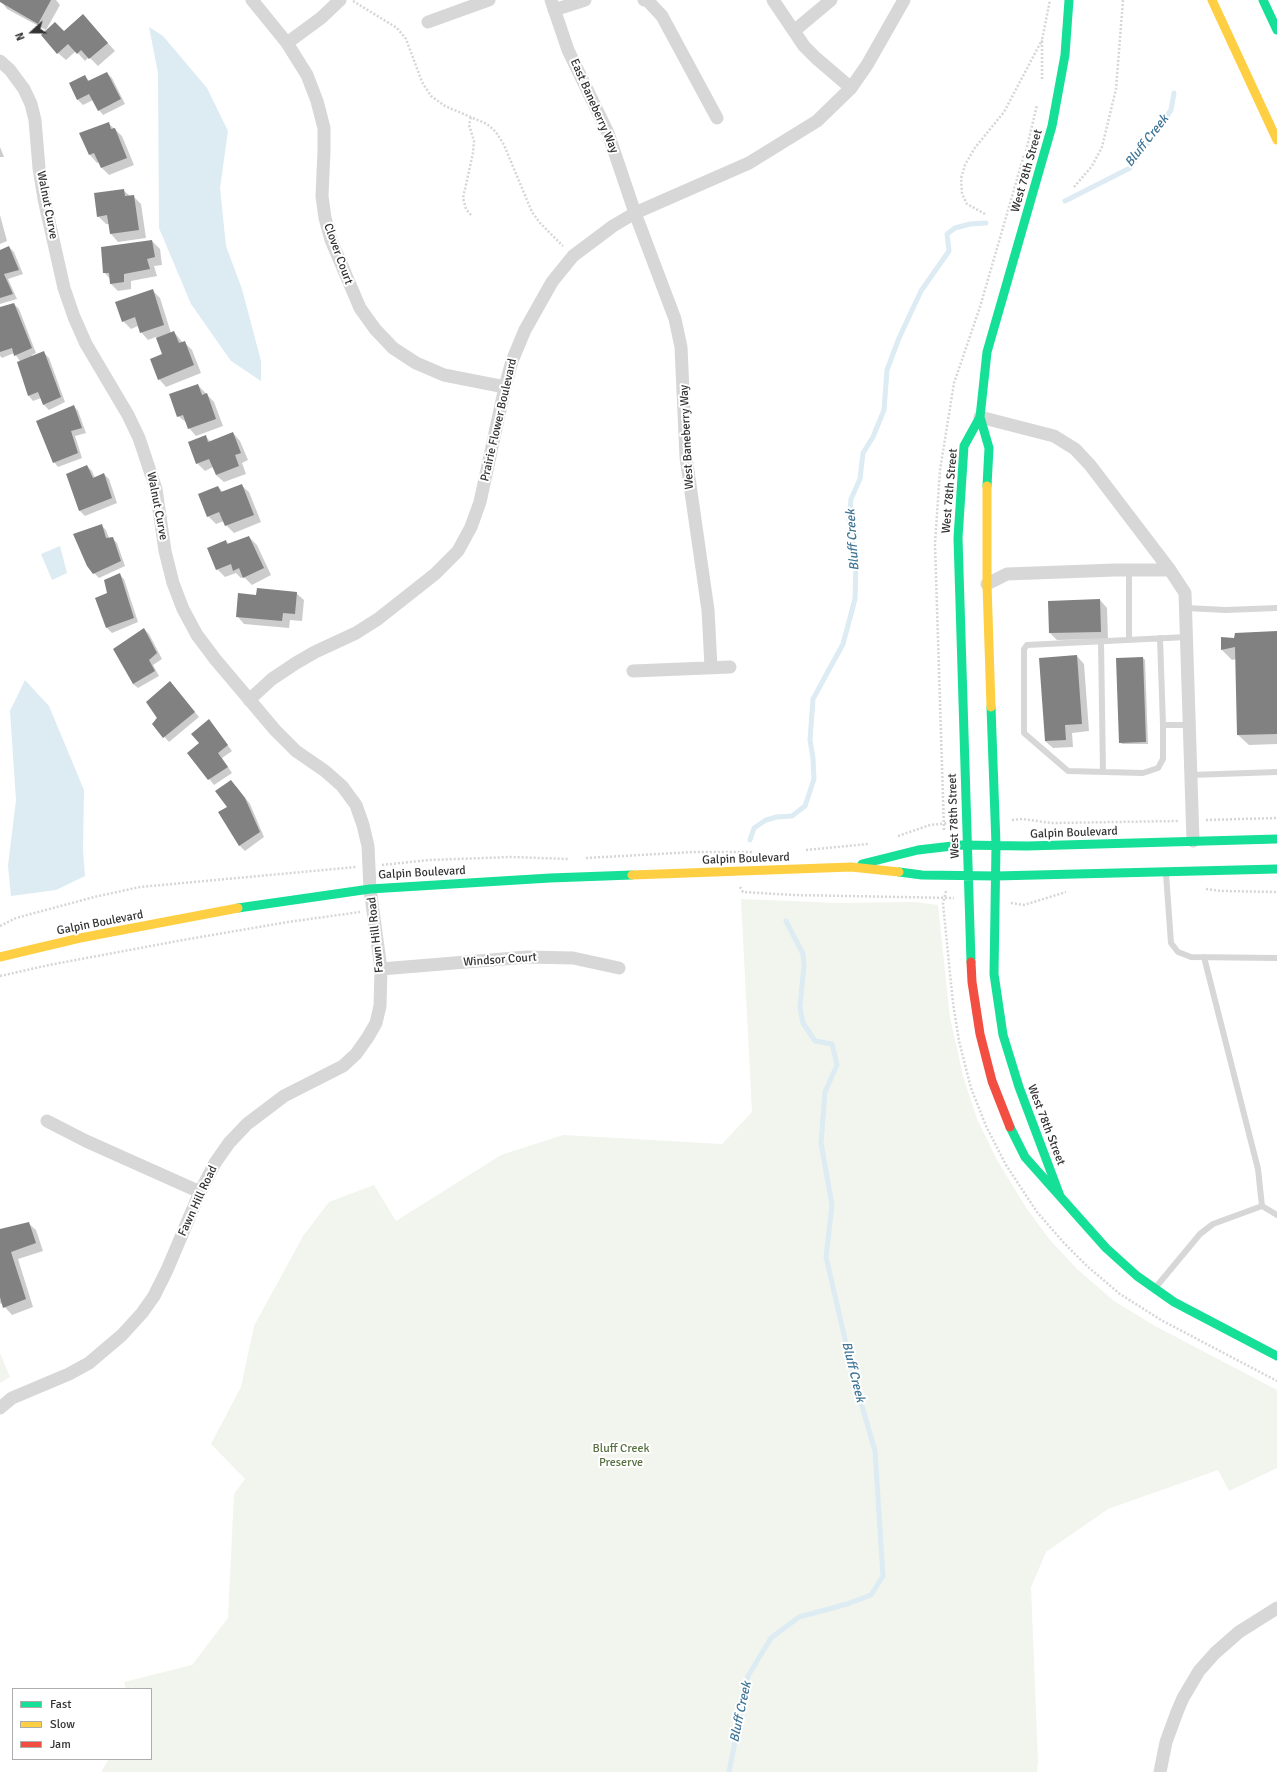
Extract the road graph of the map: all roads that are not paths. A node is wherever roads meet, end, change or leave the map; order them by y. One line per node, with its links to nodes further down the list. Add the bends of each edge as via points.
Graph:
1 (252, 0): 16 (street, Clover Court)
2 (340, 0): 16 (street, via 321,18)
3 (489, 0): 13 (street)
4 (585, 0): 12 (street)
5 (644, 0): 19 (street, via 662,16)
6 (773, 0): 15 (street)
7 (832, 0): 15 (street)
8 (904, 0): 18 (street, Prairie Flower Boulevard)
9 (1069, 0): 23 (street, West 78th Street, via 1065,54 1054,118 987,352)
10 (1212, 0): 20 (street)
11 (1263, 0): 14 (street)
12 (552, 5): 21 (street, East Baneberry Way, via 568,50 608,133)
13 (428, 22)
14 (1277, 30)
15 (794, 31): 18 (street, via 816,58)
16 (287, 43): 22 (street, Clover Court, via 307,75 317,101 324,128 324,218 360,308 393,348 416,363 444,375)
17 (0, 61): 36 (street, Walnut Curve, via 24,89 31,104 44,199 64,288 86,344 139,438 156,489 164,551 172,583 197,635)
18 (851, 88): 21 (street, Prairie Flower Boulevard, via 817,121 751,162)
19 (717, 118)
20 (1277, 140)
21 (636, 213): 22 (street, Prairie Flower Boulevard, via 613,226 574,256 552,282 525,330 512,361); 33 (street, West Baneberry Way, via 675,319 681,347 686,457 708,610)
22 (505, 387): 36 (street, Prairie Flower Boulevard, via 480,502 472,527 458,551 435,574 378,619 296,663 272,679)
23 (980, 417): 25 (street, via 1054,436 1075,449); 26 (street, West 78th Street, via 989,448); 44 (street, West 78th Street, via 964,446 958,538)
24 (1129, 570): 25 (street); 26 (street, via 1008,574); 31 (lane)
25 (1170, 570): 27 (street, via 1185,593)
26 (987, 584): 45 (street, West 78th Street)
27 (1186, 608): 28 (lane); 29 (street)
28 (1277, 608)
29 (1187, 637): 30 (lane); 38 (street)
30 (1160, 638): 31 (lane); 37 (lane)
31 (1129, 640): 32 (lane)
32 (1101, 641): 39 (lane); 39 (lane, via 1028,644 1024,649 1024,733 1068,771)
33 (711, 667): 34 (street); 35 (street)
34 (730, 667)
35 (634, 671)
36 (249, 700): 51 (street, Walnut Curve, via 296,751 325,770 342,786 356,805 364,825 368,846)
37 (1163, 725): 38 (lane); 39 (lane, via 1163,759 1158,768 1143,773)
38 (1190, 725): 41 (street)
39 (1103, 772)
40 (1277, 772): 41 (lane)
41 (1191, 775): 43 (street)
42 (1277, 839): 43 (street, Galpin Boulevard)
43 (1193, 842): 45 (street, Galpin Boulevard)
44 (967, 845): 45 (street, Galpin Boulevard); 46 (street, Galpin Boulevard, via 918,850); 49 (street, West 78th Street)
45 (996, 845): 50 (street, West 78th Street)
46 (851, 867): 49 (street, Galpin Boulevard, via 922,875); 51 (street, Galpin Boulevard, via 550,878)
47 (1277, 869): 48 (street, Galpin Boulevard)
48 (1166, 873): 50 (street, Galpin Boulevard); 53 (lane, via 1171,943 1178,952 1191,957)
49 (968, 875): 50 (street, Galpin Boulevard); 59 (street, West 78th Street, via 972,982 980,1034 992,1081 1005,1118 1025,1157)
50 (996, 876): 59 (street, West 78th Street, via 994,974 1003,1035 1019,1087)
51 (370, 889): 52 (street, Galpin Boulevard, via 254,906 80,938); 56 (street, Fawn Hill Road)
52 (0, 957)
53 (1204, 957): 54 (lane); 60 (lane, via 1258,1169)
54 (1277, 958)
55 (619, 968): 56 (street, Windsor Court, via 573,958 527,957)
56 (380, 969): 58 (street, Fawn Hill Road, via 380,1006 376,1023 356,1054 343,1066 284,1096 247,1124 224,1150)
57 (47, 1121): 58 (street, via 100,1148)
58 (200, 1192): 64 (street, Fawn Hill Road, via 154,1296 122,1335 89,1363 12,1398)
59 (1060, 1196): 62 (street, West 78th Street, via 1106,1248 1137,1276)
60 (1262, 1206): 61 (lane); 62 (lane, via 1209,1227 1200,1234)
61 (1277, 1215)
62 (1155, 1288): 63 (street, West 78th Street, via 1174,1302)
63 (1277, 1356)
64 (0, 1408)
65 (1277, 1608): 66 (street, via 1239,1632 1199,1671 1175,1717 1166,1742)
66 (1160, 1772)

